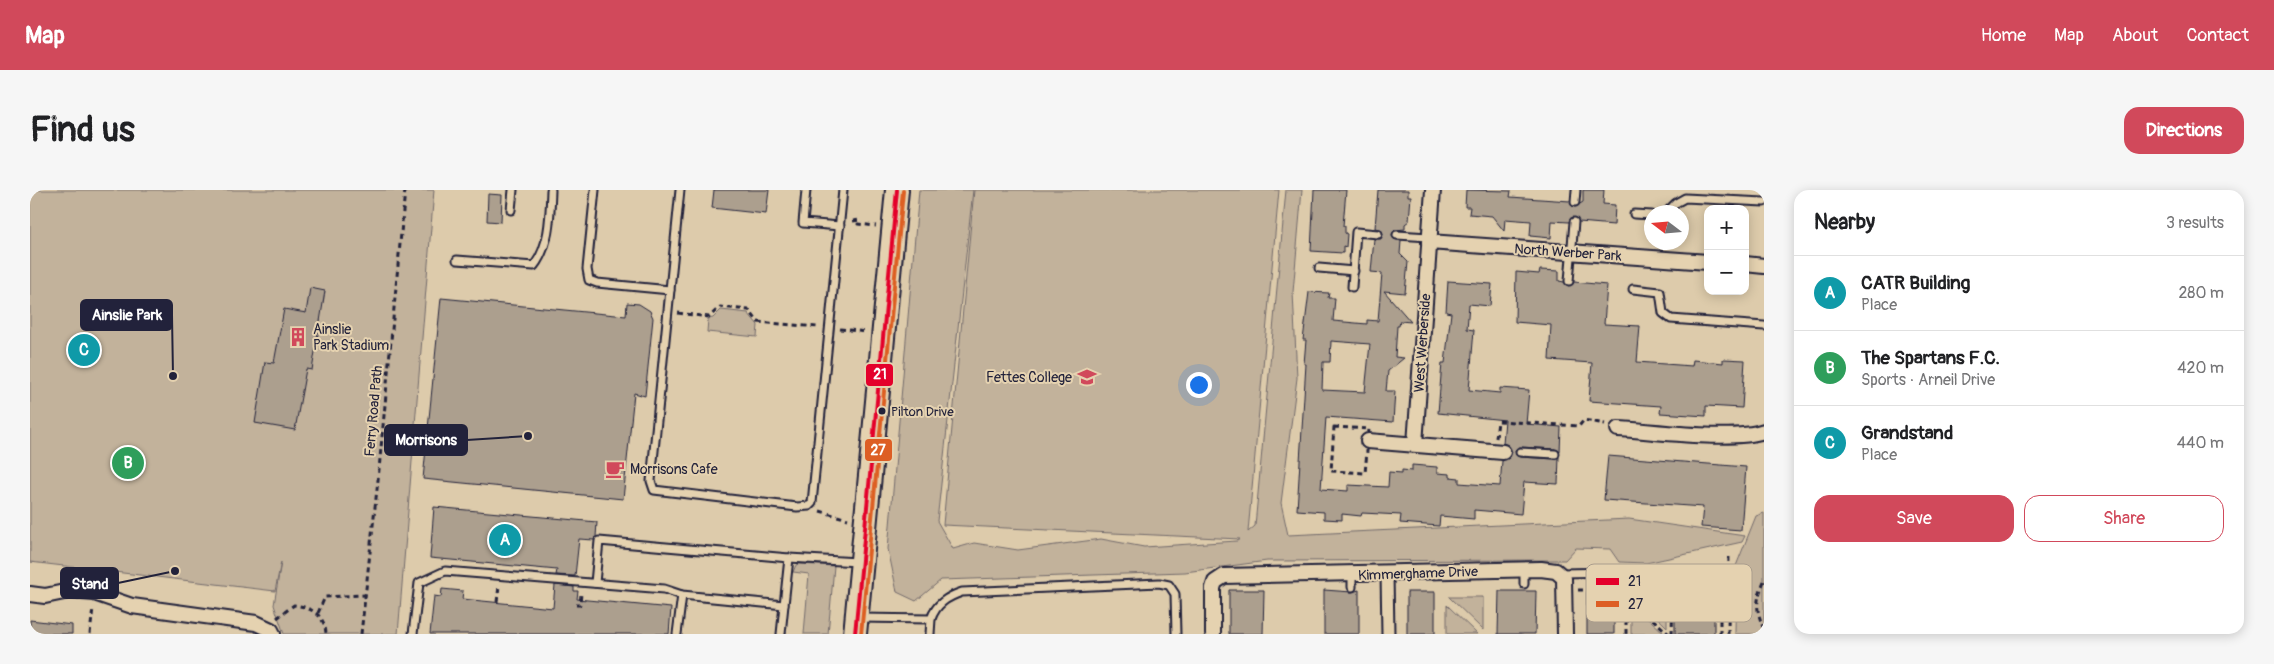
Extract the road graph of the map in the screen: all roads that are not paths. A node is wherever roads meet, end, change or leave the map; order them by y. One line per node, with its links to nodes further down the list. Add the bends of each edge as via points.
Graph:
1 (513, 190): 14 (lane)
2 (551, 190): 23 (lane, via 546,244 534,266)
3 (586, 190): 4 (lane)
4 (594, 190): 32 (lane, via 587,269 589,280)
5 (680, 190): 32 (lane)
6 (806, 190): 18 (lane, via 803,223)
7 (843, 190): 18 (lane)
8 (898, 190): 42 (main road)
9 (1433, 190): 21 (street, West Werberside)
10 (1576, 190): 11 (lane)
11 (1576, 202)
12 (1764, 202): 13 (lane, via 1686,198)
13 (1674, 205)
14 (511, 210)
15 (1634, 214): 16 (lane)
16 (1644, 215)
17 (1574, 222): 22 (lane)
18 (840, 224): 32 (lane, via 812,503 805,507 654,490 651,481)
19 (1378, 234): 28 (lane, via 1356,232)
20 (1397, 235): 21 (lane)
21 (1429, 240): 22 (street, North Werber Park); 37 (street, West Werberside)
22 (1572, 252): 24 (street, North Werber Park); 29 (lane)
23 (457, 260)
24 (1704, 262)
25 (1749, 264): 26 (street)
26 (1764, 266)
27 (1319, 268): 28 (lane)
28 (1354, 271): 30 (lane)
29 (1569, 281)
30 (1352, 287)
31 (1633, 289): 33 (lane, via 1660,292 1663,313 1671,319)
32 (670, 290)
33 (1764, 326)
34 (1618, 429): 35 (street, via 1729,435)
35 (1764, 431)
36 (1368, 441): 37 (street)
37 (1416, 444): 38 (street)
38 (1499, 451)
39 (1520, 452): 40 (lane)
40 (1555, 454)
41 (789, 558): 42 (lane); 47 (lane, via 599,541); 51 (lane)
42 (862, 562): 53 (main road)
43 (1524, 569): 44 (street, Kimmerghame Drive); 46 (street, Kimmerghame Drive); 48 (lane)
44 (1560, 573): 45 (lane); 62 (street, via 1565,590)
45 (1586, 573)
46 (1387, 574): 60 (street, Kimmerghame Drive, via 1352,581 1224,576 1215,582 1213,588); 61 (street)
47 (595, 583): 50 (lane, via 664,589); 55 (lane, via 445,571 419,583)
48 (1524, 584)
49 (30, 594): 54 (street, via 94,593 132,606 256,623)
50 (682, 595): 51 (lane); 56 (lane)
51 (784, 605): 57 (lane)
52 (931, 620): 53 (lane); 58 (lane); 59 (lane, via 943,601 962,592 1160,583 1169,585 1175,594)
53 (856, 626)
54 (272, 632)
55 (413, 634)
56 (677, 634)
57 (781, 634)
58 (930, 634)
59 (1176, 634)
60 (1213, 634)
61 (1388, 634)
62 (1565, 634)

